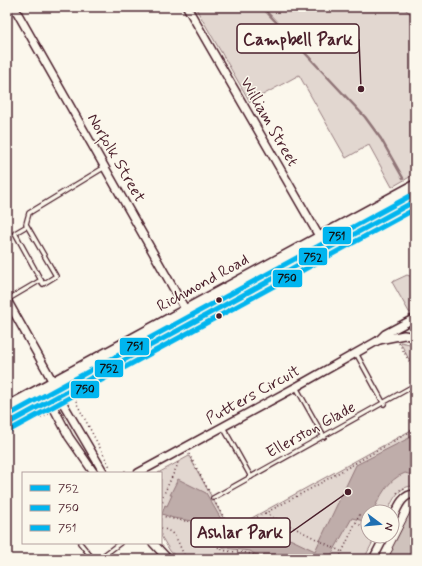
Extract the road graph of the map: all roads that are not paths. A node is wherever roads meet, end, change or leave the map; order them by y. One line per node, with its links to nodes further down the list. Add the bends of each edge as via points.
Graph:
1 (14, 7): 3 (street, Norfolk Street)
2 (187, 7): 7 (street, William Street)
3 (105, 168): 6 (lane, via 30,212); 11 (street, Norfolk Street)
4 (415, 186): 7 (main road, Richmond Road)
5 (415, 202): 8 (main road, Richmond Road)
6 (27, 226): 9 (lane, via 14,233); 9 (lane, via 56,276 43,284)
7 (320, 238): 8 (street, William Street); 11 (main road, Richmond Road)
8 (326, 250): 13 (main road, Richmond Road)
9 (41, 280): 10 (lane)
10 (7, 300): 17 (street)
11 (186, 311): 13 (street, Norfolk Street); 17 (main road, Richmond Road)
12 (415, 318): 15 (street, Putters Circuit)
13 (193, 323): 20 (main road, Richmond Road)
14 (415, 337): 15 (street, Putters Circuit, via 404,334)
15 (379, 340): 16 (street, Putters Circuit)
16 (356, 353): 19 (street, Putters Circuit); 22 (lane)
17 (54, 382): 20 (street); 21 (street); 23 (main road, Richmond Road)
18 (415, 385): 22 (lane, Ellerston Glade)
19 (296, 387): 25 (street, Putters Circuit); 26 (lane)
20 (60, 396): 21 (main road, Richmond Road); 28 (street)
21 (50, 401): 24 (main road, Richmond Road); 27 (street, via 69,437)
22 (384, 404): 26 (lane, Ellerston Glade)
23 (7, 408)
24 (7, 424)
25 (223, 427): 29 (street, Putters Circuit); 30 (lane)
26 (324, 437): 30 (lane, Ellerston Glade)
27 (93, 472)
28 (103, 472)
29 (140, 472)
30 (250, 477): 32 (lane, Ellerston Glade)
31 (415, 494): 33 (street, via 404,498)
32 (213, 498)
33 (400, 505)
34 (81, 544): 38 (lane)
35 (119, 544): 39 (lane)
36 (154, 544): 40 (street)
37 (381, 544): 41 (street)
38 (92, 559)
39 (99, 559)
40 (168, 559)
41 (374, 559)

